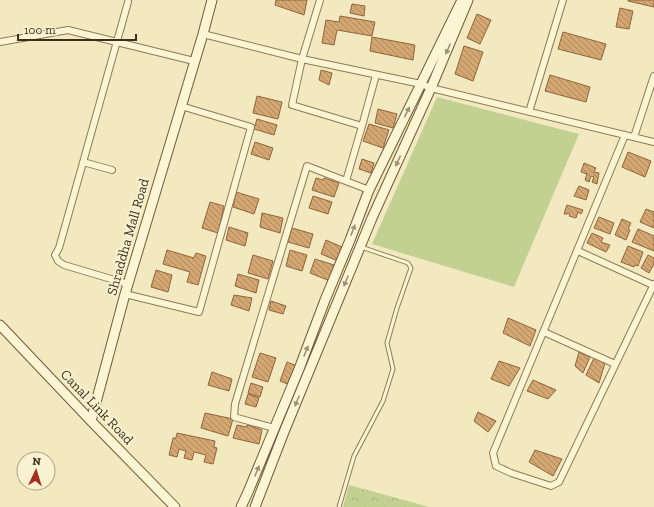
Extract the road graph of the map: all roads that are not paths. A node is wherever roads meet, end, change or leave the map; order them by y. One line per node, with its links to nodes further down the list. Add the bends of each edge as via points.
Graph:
1 (212, 0): 7 (street)
2 (320, 0): 10 (street)
3 (462, 0): 14 (street)
4 (468, 0): 15 (street, one-way to 15)
5 (564, 0): 18 (street)
6 (128, 2): 9 (street)
7 (203, 34): 10 (street); 11 (street, Shraddha Mall Road)
8 (0, 42): 9 (street, via 68,30)
9 (117, 42): 11 (street); 23 (street)
10 (302, 59): 12 (street); 19 (street, via 292,105)
11 (194, 61): 17 (street, Shraddha Mall Road)
12 (376, 75): 14 (street); 19 (street)
13 (654, 76): 16 (street)
14 (421, 84): 15 (street); 26 (street, one-way to 14)
15 (432, 88): 18 (street); 27 (street, one-way to 27)
16 (652, 88): 21 (street)
17 (181, 106): 29 (street, Shraddha Mall Road); 31 (street, via 251,127 199,312)
18 (529, 112): 20 (street)
19 (362, 126): 25 (street)
20 (625, 135): 21 (street); 28 (street)
21 (634, 138): 22 (street)
22 (654, 142)
23 (83, 162): 24 (street); 29 (street, via 55,255 64,265)
24 (112, 170)
25 (346, 181): 26 (street); 36 (street, via 308,166 235,404 234,417)
26 (368, 190): 36 (street, one-way to 26)
27 (360, 247): 39 (street, one-way to 39); 40 (lane, via 408,263 411,268 387,343 393,369 383,401 354,456)
28 (578, 251): 30 (street); 33 (street)
29 (128, 284): 31 (street, Shraddha Mall Road)
30 (654, 285): 34 (street)
31 (125, 294): 35 (street, Shraddha Mall Road)
32 (0, 325): 35 (street, Canal Link Road)
33 (544, 332): 34 (street); 34 (street, via 493,453 496,466 511,473 551,486 559,482)
34 (615, 364)
35 (91, 421): 37 (street, Canal Link Road)
36 (274, 428): 38 (street, one-way to 36)
37 (174, 507)
38 (241, 507)
39 (255, 507)
40 (338, 507)

